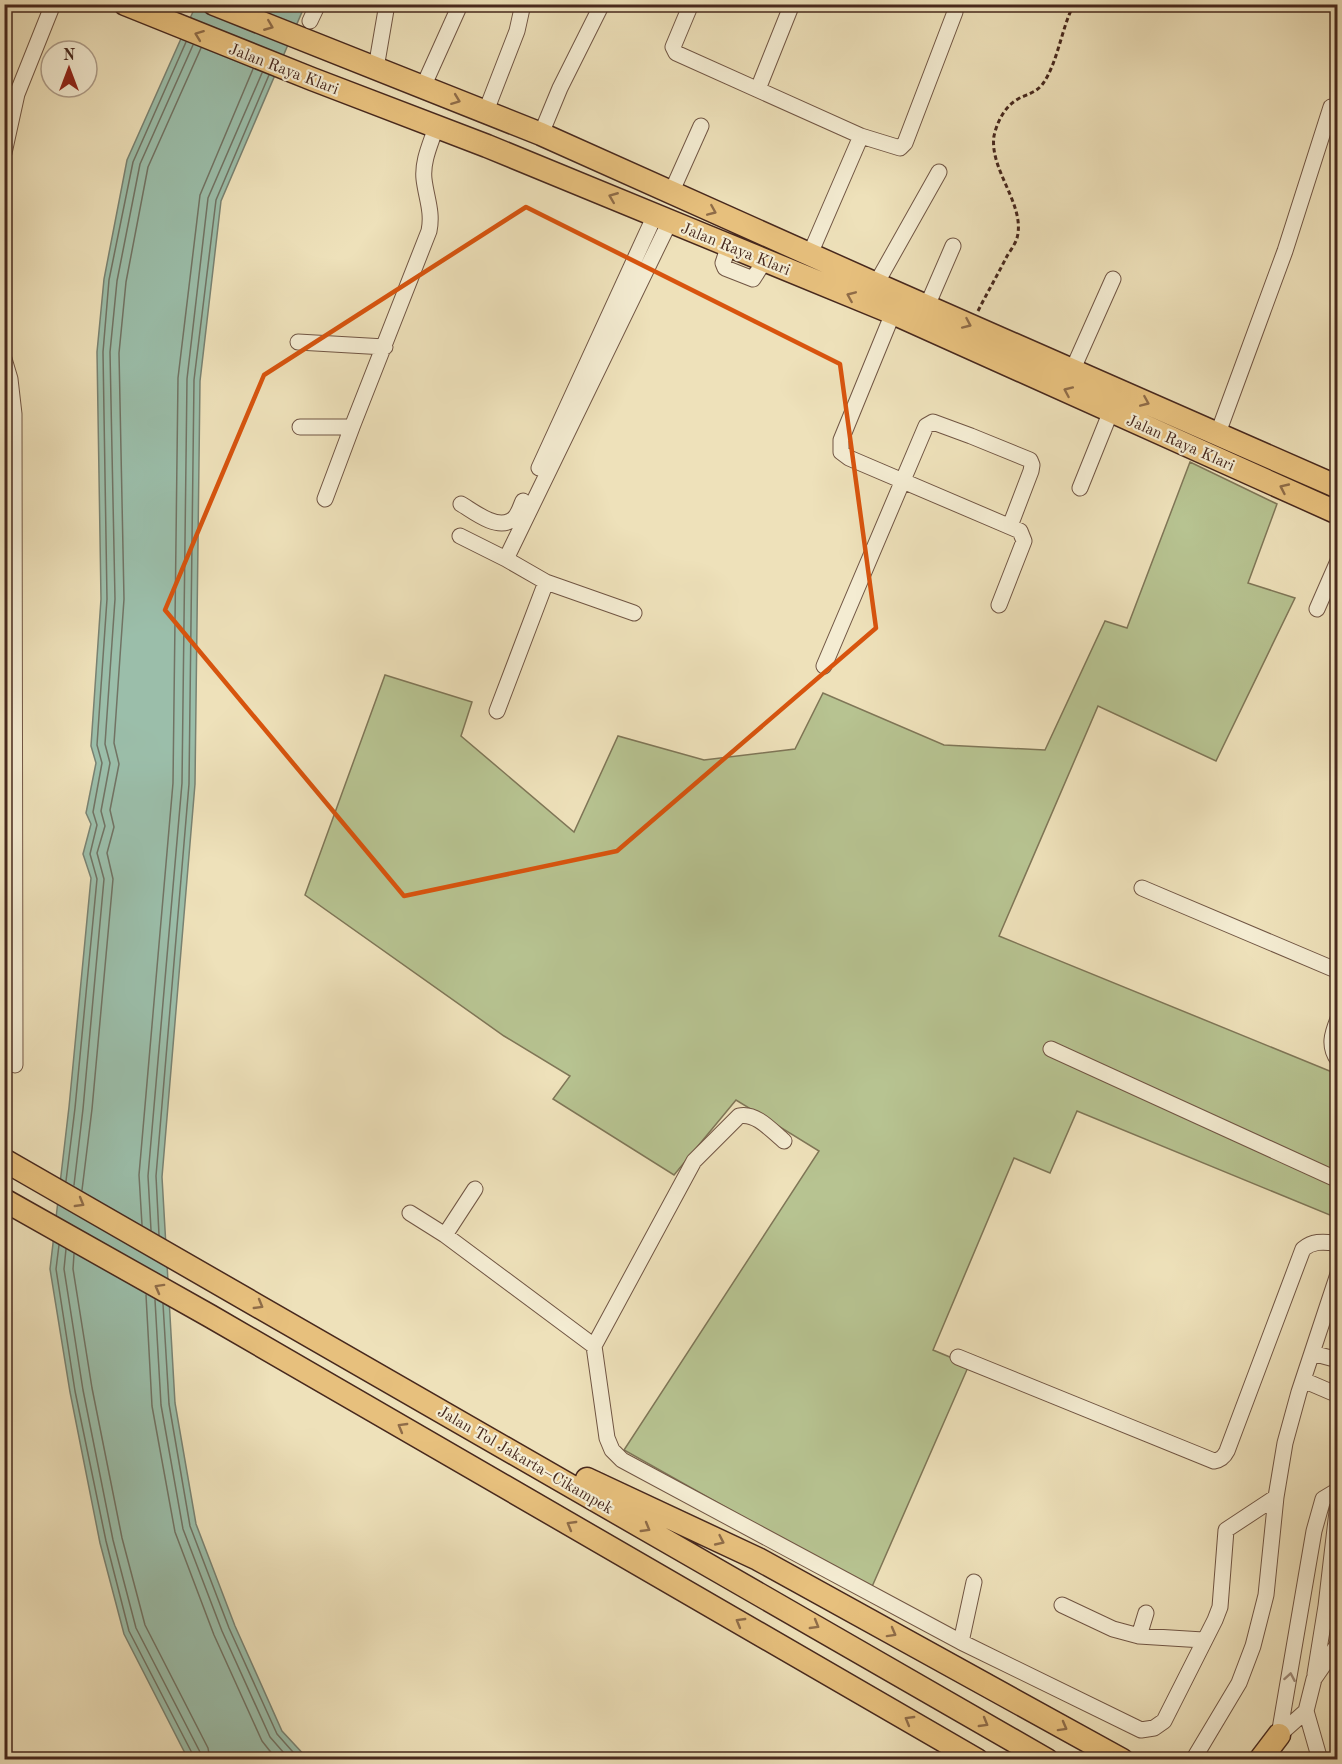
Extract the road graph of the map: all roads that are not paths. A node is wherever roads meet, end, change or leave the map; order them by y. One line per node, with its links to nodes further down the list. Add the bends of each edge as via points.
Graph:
1 (53, 4): 16 (street)
2 (125, 4): 20 (highway, Jalan Raya Klari, one-way to 2)
3 (214, 4): 13 (highway, Jalan Raya Klari, one-way to 13)
4 (318, 4): 12 (street)
5 (387, 4): 13 (street)
6 (523, 4): 18 (street, via 517,31)
7 (602, 4): 21 (street)
8 (691, 4): 15 (street, via 673,47 676,53)
9 (792, 4): 15 (street)
10 (956, 4): 22 (street, via 905,143 900,148)
11 (459, 7): 14 (street)
12 (310, 21)
13 (375, 68): 14 (highway, Jalan Raya Klari)
14 (423, 87): 18 (highway, Jalan Raya Klari, one-way to 18)
15 (758, 89): 22 (street)
16 (11, 93): 23 (street)
17 (1331, 106): 40 (street, via 1285,251)
18 (486, 111): 21 (highway, Jalan Raya Klari)
19 (701, 126): 25 (street)
20 (436, 127): 26 (highway, Jalan Raya Klari, one-way to 20); 34 (street, via 424,168 431,210 429,231)
21 (541, 134): 25 (highway, Jalan Raya Klari)
22 (861, 136): 28 (street)
23 (4, 153)
24 (939, 172): 30 (street)
25 (671, 193): 28 (highway, Jalan Raya Klari, one-way to 28)
26 (663, 218): 32 (highway, Jalan Raya Klari, one-way to 26); 45 (street, via 517,516 510,522 492,522); 49 (street)
27 (953, 246): 31 (street)
28 (810, 254): 30 (highway, Jalan Raya Klari)
29 (1113, 279): 36 (street)
30 (876, 284): 31 (highway, Jalan Raya Klari)
31 (927, 306): 36 (highway, Jalan Raya Klari, one-way to 36)
32 (893, 313): 37 (highway, Jalan Raya Klari, one-way to 32); 41 (street, via 840,446 849,458)
33 (298, 342): 34 (street)
34 (385, 347): 39 (street)
35 (4, 359): 62 (street, via 14,414)
36 (1072, 371): 40 (highway, Jalan Raya Klari, one-way to 40)
37 (1111, 411): 43 (street); 46 (highway, Jalan Raya Klari, one-way to 37)
38 (300, 427): 39 (street)
39 (352, 427): 44 (street)
40 (1218, 433): 42 (highway, Jalan Raya Klari)
41 (902, 482): 47 (street); 47 (street, via 926,426 933,422 1030,460 1031,471); 55 (street)
42 (1338, 487)
43 (1080, 488)
44 (325, 499)
45 (461, 504)
46 (1338, 513)
47 (1010, 526): 52 (street, via 1020,531 1024,541)
48 (460, 536): 49 (street)
49 (506, 559): 51 (street)
50 (1338, 561): 53 (street)
51 (546, 582): 54 (street); 56 (street)
52 (999, 605)
53 (1317, 609)
54 (634, 612)
55 (824, 666)
56 (497, 711)
57 (1142, 888): 58 (street)
58 (1338, 971)
59 (1338, 1019): 61 (street, via 1331,1041)
60 (1051, 1049): 65 (street)
61 (1338, 1060)
62 (15, 1065)
63 (784, 1142): 72 (street, via 747,1114 739,1116 694,1161)
64 (4, 1160): 78 (highway, Jalan Tol Jakarta–Cikampek, one-way to 78)
65 (1338, 1179)
66 (475, 1189): 69 (street)
67 (14, 1206): 95 (highway, one-way to 67)
68 (410, 1213): 69 (street)
69 (445, 1235): 72 (street)
70 (1338, 1243): 74 (street, via 1315,1242 1303,1249 1227,1451 1218,1460)
71 (1338, 1274): 73 (street)
72 (594, 1346): 89 (street, via 607,1438 622,1460)
73 (1312, 1353): 75 (street); 76 (street)
74 (958, 1357)
75 (1338, 1360)
76 (1303, 1380): 77 (street); 80 (street, via 1285,1443)
77 (1338, 1395)
78 (439, 1409): 96 (highway, Jalan Tol Jakarta–Cikampek, one-way to 96); 97 (highway, one-way to 97, via 758,1559)
79 (1338, 1490): 93 (street, one-way to 79, via 1314,1531 1323,1499)
80 (1276, 1497): 88 (street, via 1226,1530 1220,1607); 94 (street, via 1266,1595 1253,1646 1239,1683)
81 (1338, 1503): 85 (street)
82 (974, 1582): 89 (street)
83 (1338, 1586): 85 (street)
84 (1062, 1605): 87 (street, via 1113,1629)
85 (1326, 1606): 91 (street)
86 (1146, 1613): 87 (street)
87 (1139, 1636): 88 (street)
88 (1203, 1640): 89 (street, via 1164,1721 1141,1730)
89 (961, 1642)
90 (1338, 1644): 91 (street)
91 (1314, 1679): 92 (street)
92 (1306, 1711): 93 (street); 99 (street)
93 (1279, 1735): 98 (highway)
94 (1197, 1753)
95 (978, 1760)
96 (1047, 1760)
97 (1122, 1760)
98 (1260, 1760)
99 (1320, 1760)

